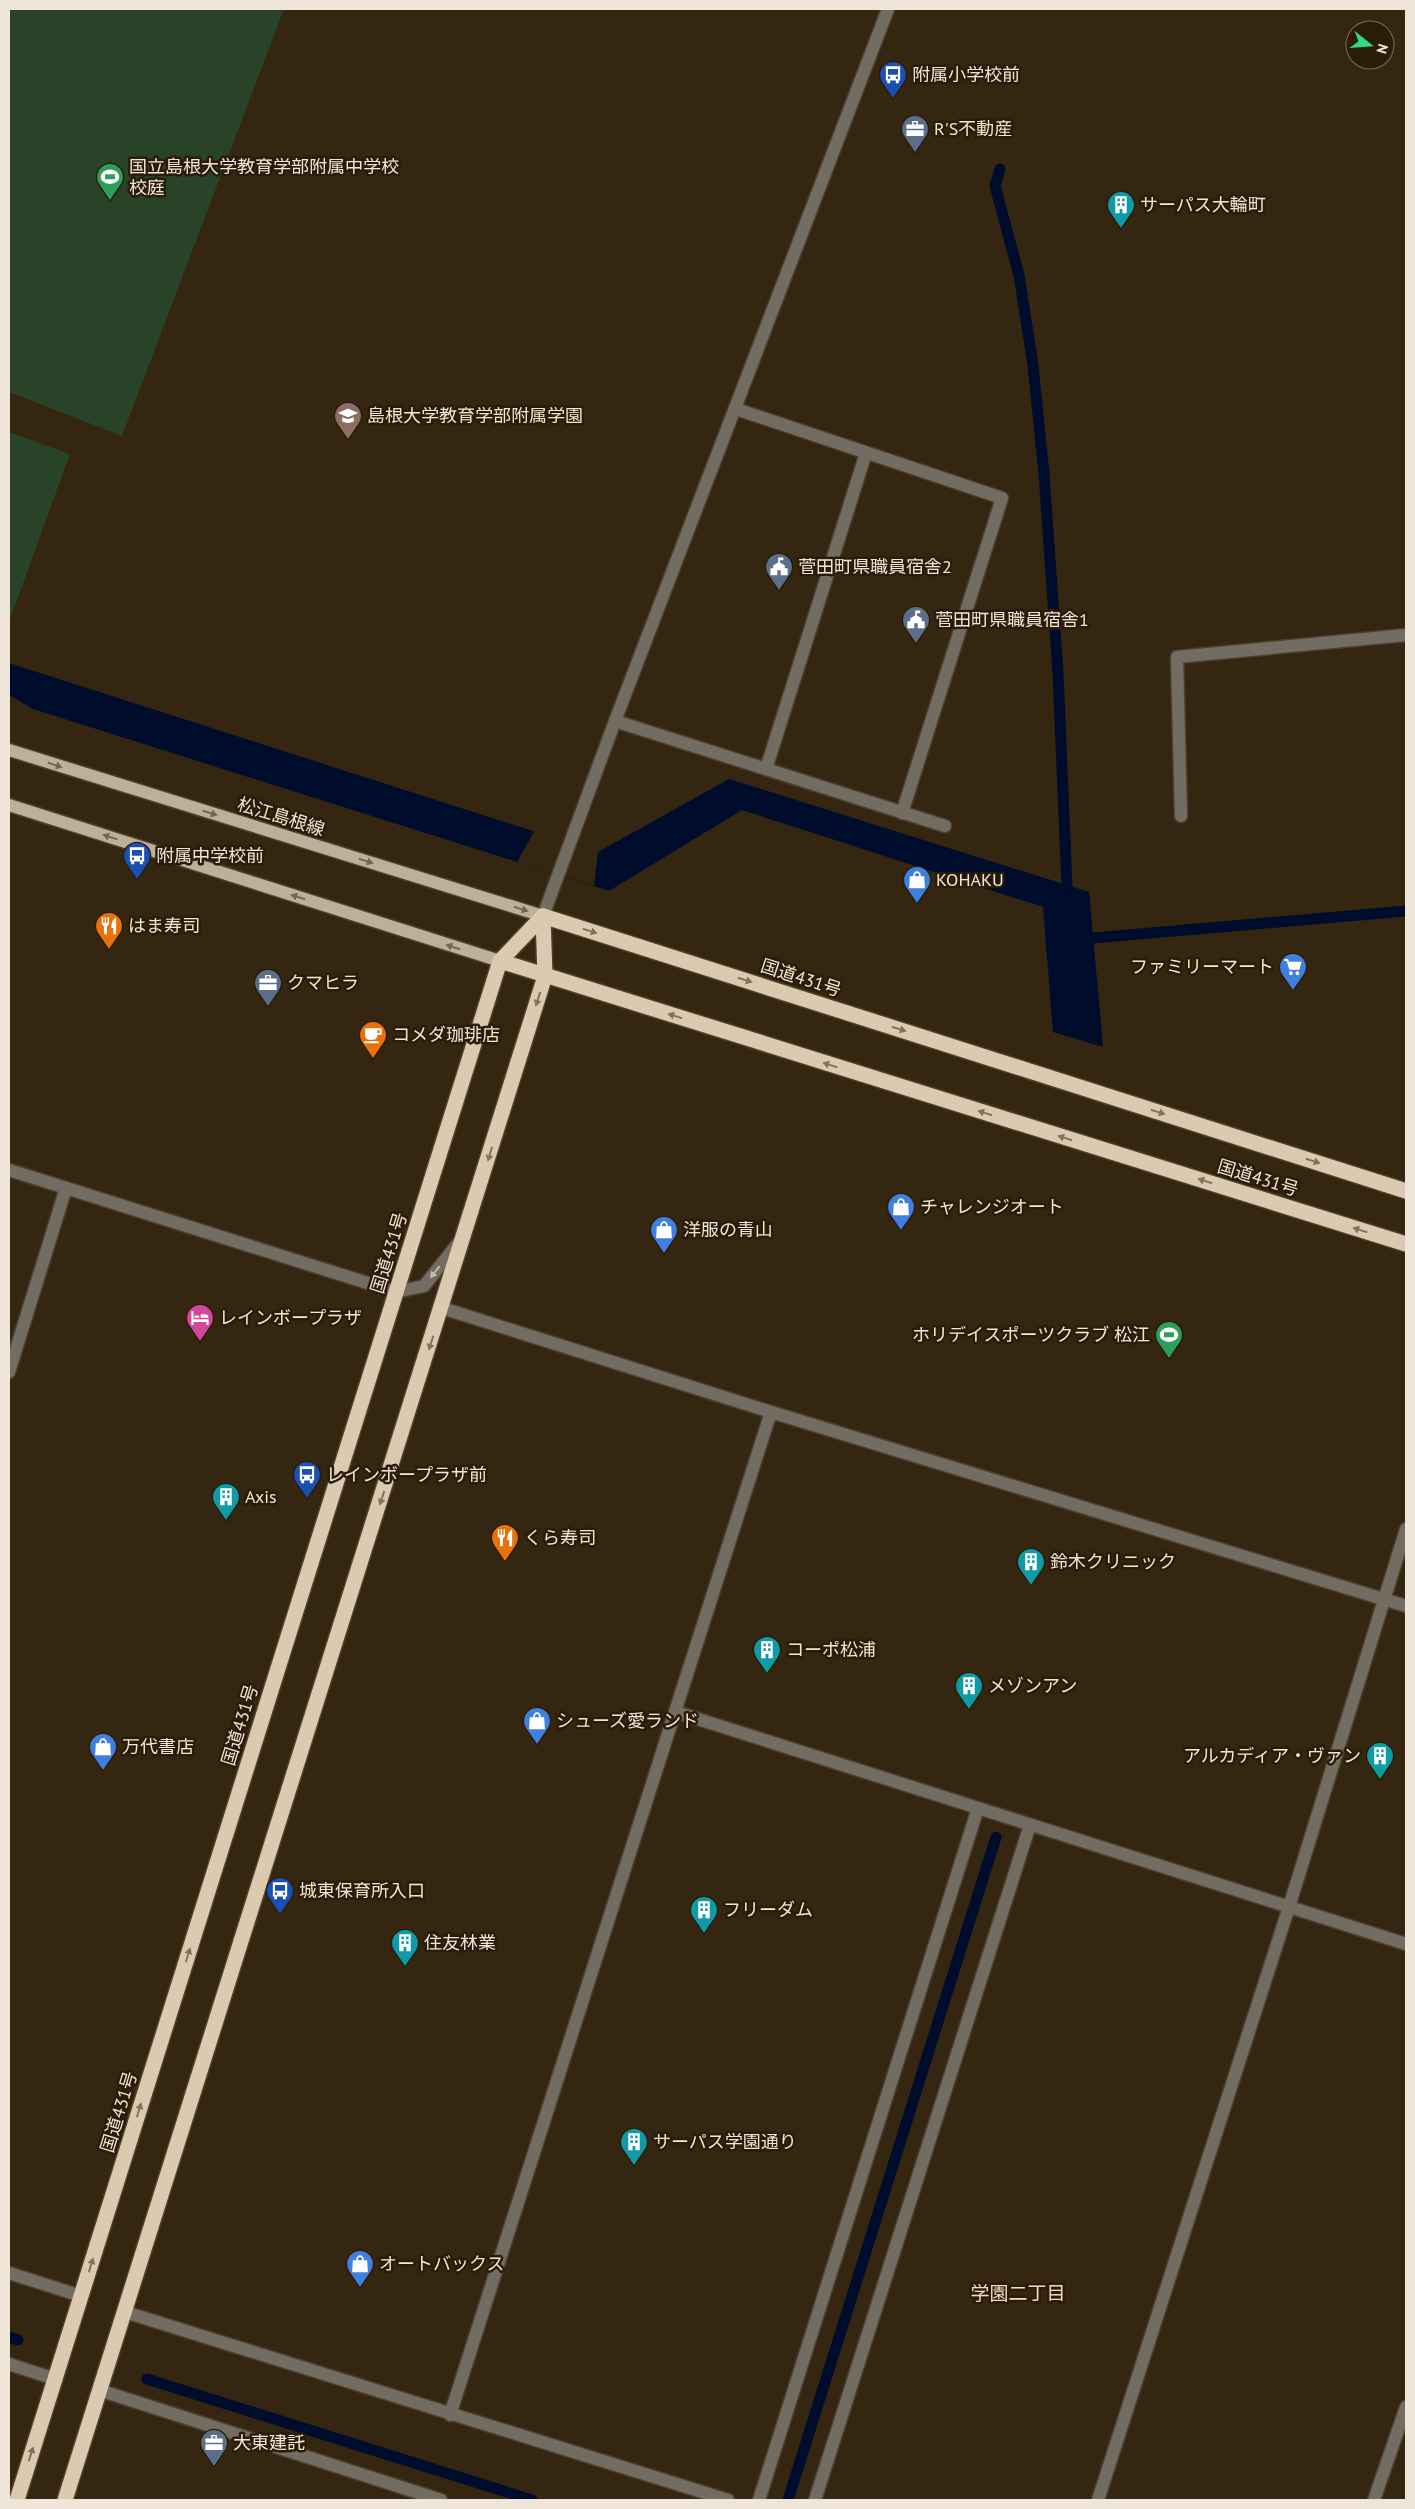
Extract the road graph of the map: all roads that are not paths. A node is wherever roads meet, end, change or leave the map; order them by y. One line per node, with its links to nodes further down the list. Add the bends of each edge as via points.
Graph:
1 (888, 9): 2 (street)
2 (736, 409): 3 (street); 5 (street)
3 (866, 453): 7 (street); 9 (street, via 1002,498)
4 (1406, 635): 10 (street, via 1177,657)
5 (615, 721): 7 (street); 12 (street)
6 (9, 750): 12 (main road, 松江島根線, one-way to 12)
7 (766, 769): 9 (street)
8 (9, 805): 13 (main road, one-way to 8)
9 (902, 813): 11 (street)
10 (1182, 816)
11 (945, 826)
12 (543, 916): 13 (highway, 国道431号); 14 (highway); 17 (highway, 国道431号, one-way to 17)
13 (500, 961): 14 (highway); 20 (highway, 国道431号)
14 (546, 976): 18 (highway, one-way to 18); 19 (highway, 国道431号, one-way to 14)
15 (9, 1170): 16 (street)
16 (66, 1188): 20 (street); 22 (street)
17 (1406, 1191)
18 (465, 1236): 20 (street, one-way to 20, via 424,1286); 21 (highway)
19 (1406, 1244)
20 (396, 1292): 33 (highway, 国道431号, one-way to 20)
21 (442, 1308): 23 (street); 34 (highway, one-way to 34)
22 (9, 1372)
23 (771, 1412): 25 (street); 27 (street)
24 (1406, 1530): 25 (street)
25 (1384, 1599): 26 (street); 30 (street)
26 (1406, 1606)
27 (676, 1712): 28 (street); 39 (street)
28 (978, 1808): 29 (street); 46 (street)
29 (1030, 1825): 30 (street); 47 (street)
30 (1289, 1907): 31 (street); 48 (street)
31 (1406, 1944)
32 (9, 2273): 33 (street)
33 (81, 2296): 36 (highway, 国道431号)
34 (125, 2312): 37 (highway); 39 (street)
35 (9, 2364): 36 (street)
36 (55, 2379): 42 (highway, 国道431号, one-way to 36)
37 (99, 2390): 41 (street); 43 (highway)
38 (1406, 2408): 40 (street)
39 (450, 2415): 45 (street)
40 (1403, 2427): 49 (street)
41 (426, 2498): 44 (street)
42 (17, 2500)
43 (65, 2500)
44 (441, 2500)
45 (728, 2500)
46 (759, 2500)
47 (815, 2500)
48 (1098, 2500)
49 (1374, 2500)

